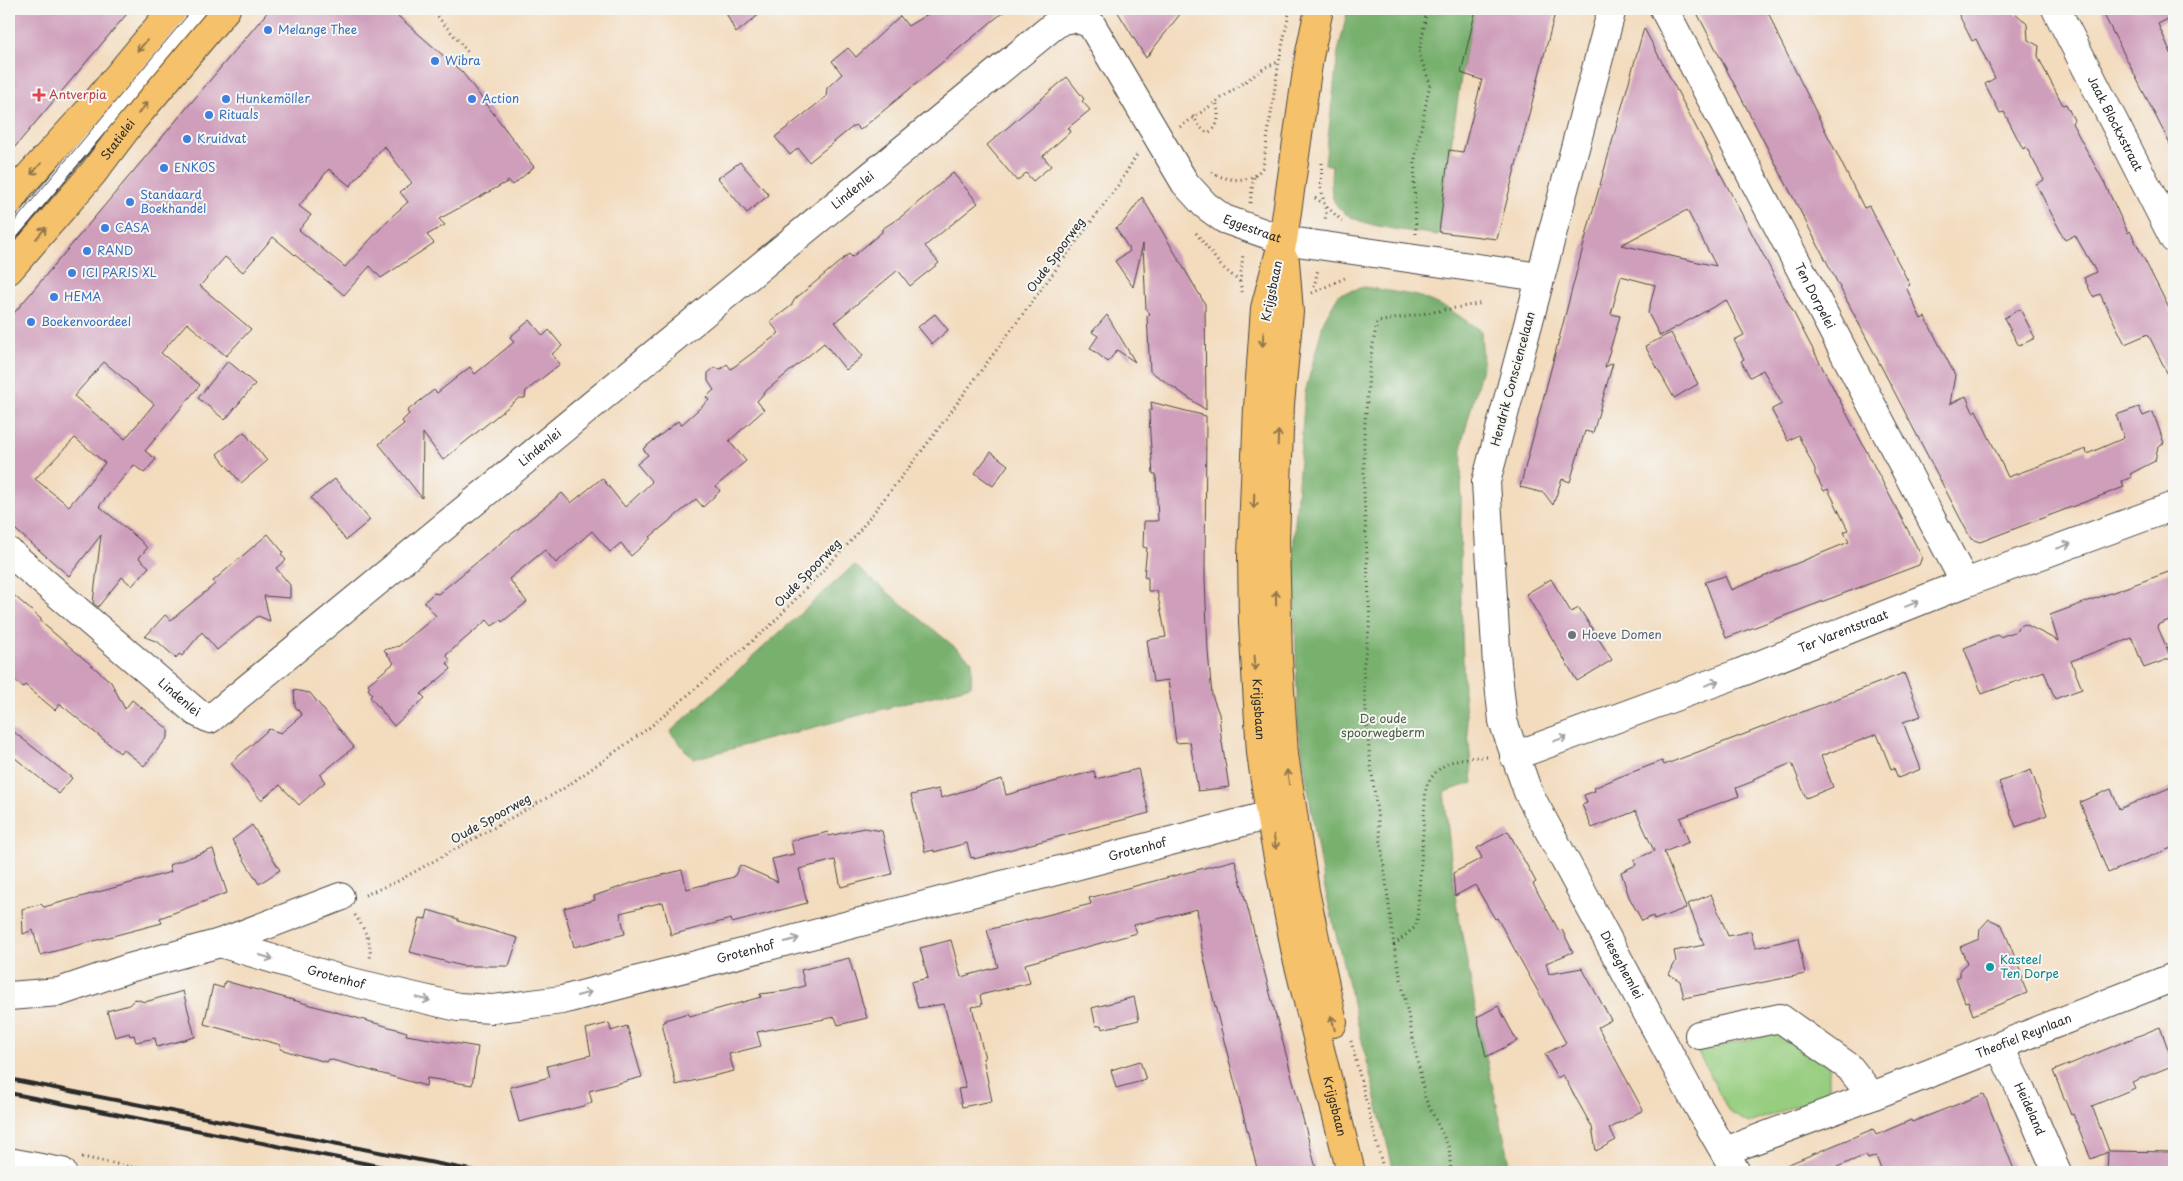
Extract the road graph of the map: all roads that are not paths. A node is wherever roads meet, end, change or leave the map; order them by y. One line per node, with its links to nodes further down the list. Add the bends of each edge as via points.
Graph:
1 (173, 9): 9 (main road, one-way to 9)
2 (200, 9): 10 (lane)
3 (226, 9): 13 (main road, Statielei, one-way to 3, via 93,173)
4 (1319, 9): 12 (main road, Krijgsbaan, via 1309,57)
5 (1612, 9): 14 (street, Hendrik Consciencelaan)
6 (1664, 9): 17 (street, Ten Dorpelei)
7 (2056, 9): 11 (street, Jaak Blockxstraat)
8 (1075, 13): 12 (street, Eggestraat, via 1091,24 1173,133 1185,183 1204,205 1224,218); 16 (street, Lindenlei, via 1044,34 210,719 196,712)
9 (9, 202)
10 (9, 236)
11 (2174, 239)
12 (1284, 240): 14 (street, Eggestraat); 19 (main road, Krijgsbaan, one-way to 19, via 1265,308 1252,556 1256,685); 31 (main road, Krijgsbaan, one-way to 12, via 1318,956 1284,755 1275,540 1280,404 1289,312)
13 (9, 270)
14 (1540, 277): 18 (street, Hendrik Consciencelaan, via 1486,482 1497,665 1503,721)
15 (2174, 506): 17 (street, Ter Varentstraat, one-way to 15)
16 (9, 552)
17 (1965, 583): 18 (street, Ter Varentstraat, one-way to 17, via 1737,674)
18 (1514, 756): 28 (street, Dieseghemlei, via 1528,792)
19 (1270, 815): 21 (street, Grotenhof, one-way to 19, via 458,1007 493,1009 562,1000); 30 (main road, Krijgsbaan, one-way to 30, via 1296,954)
20 (340, 897): 21 (street)
21 (220, 943): 23 (street, via 129,968 59,992)
22 (2174, 977): 25 (street, Theofiel Reynlaan)
23 (9, 996)
24 (1699, 1034): 26 (street, via 1780,1018 1849,1067)
25 (1999, 1046): 26 (street, Theofiel Reynlaan); 32 (street, Heideland)
26 (1872, 1096): 28 (street, Theofiel Reynlaan)
27 (9, 1162): 29 (street)
28 (1730, 1162)
29 (62, 1172)
30 (1352, 1172)
31 (1370, 1172)
32 (2057, 1172)

